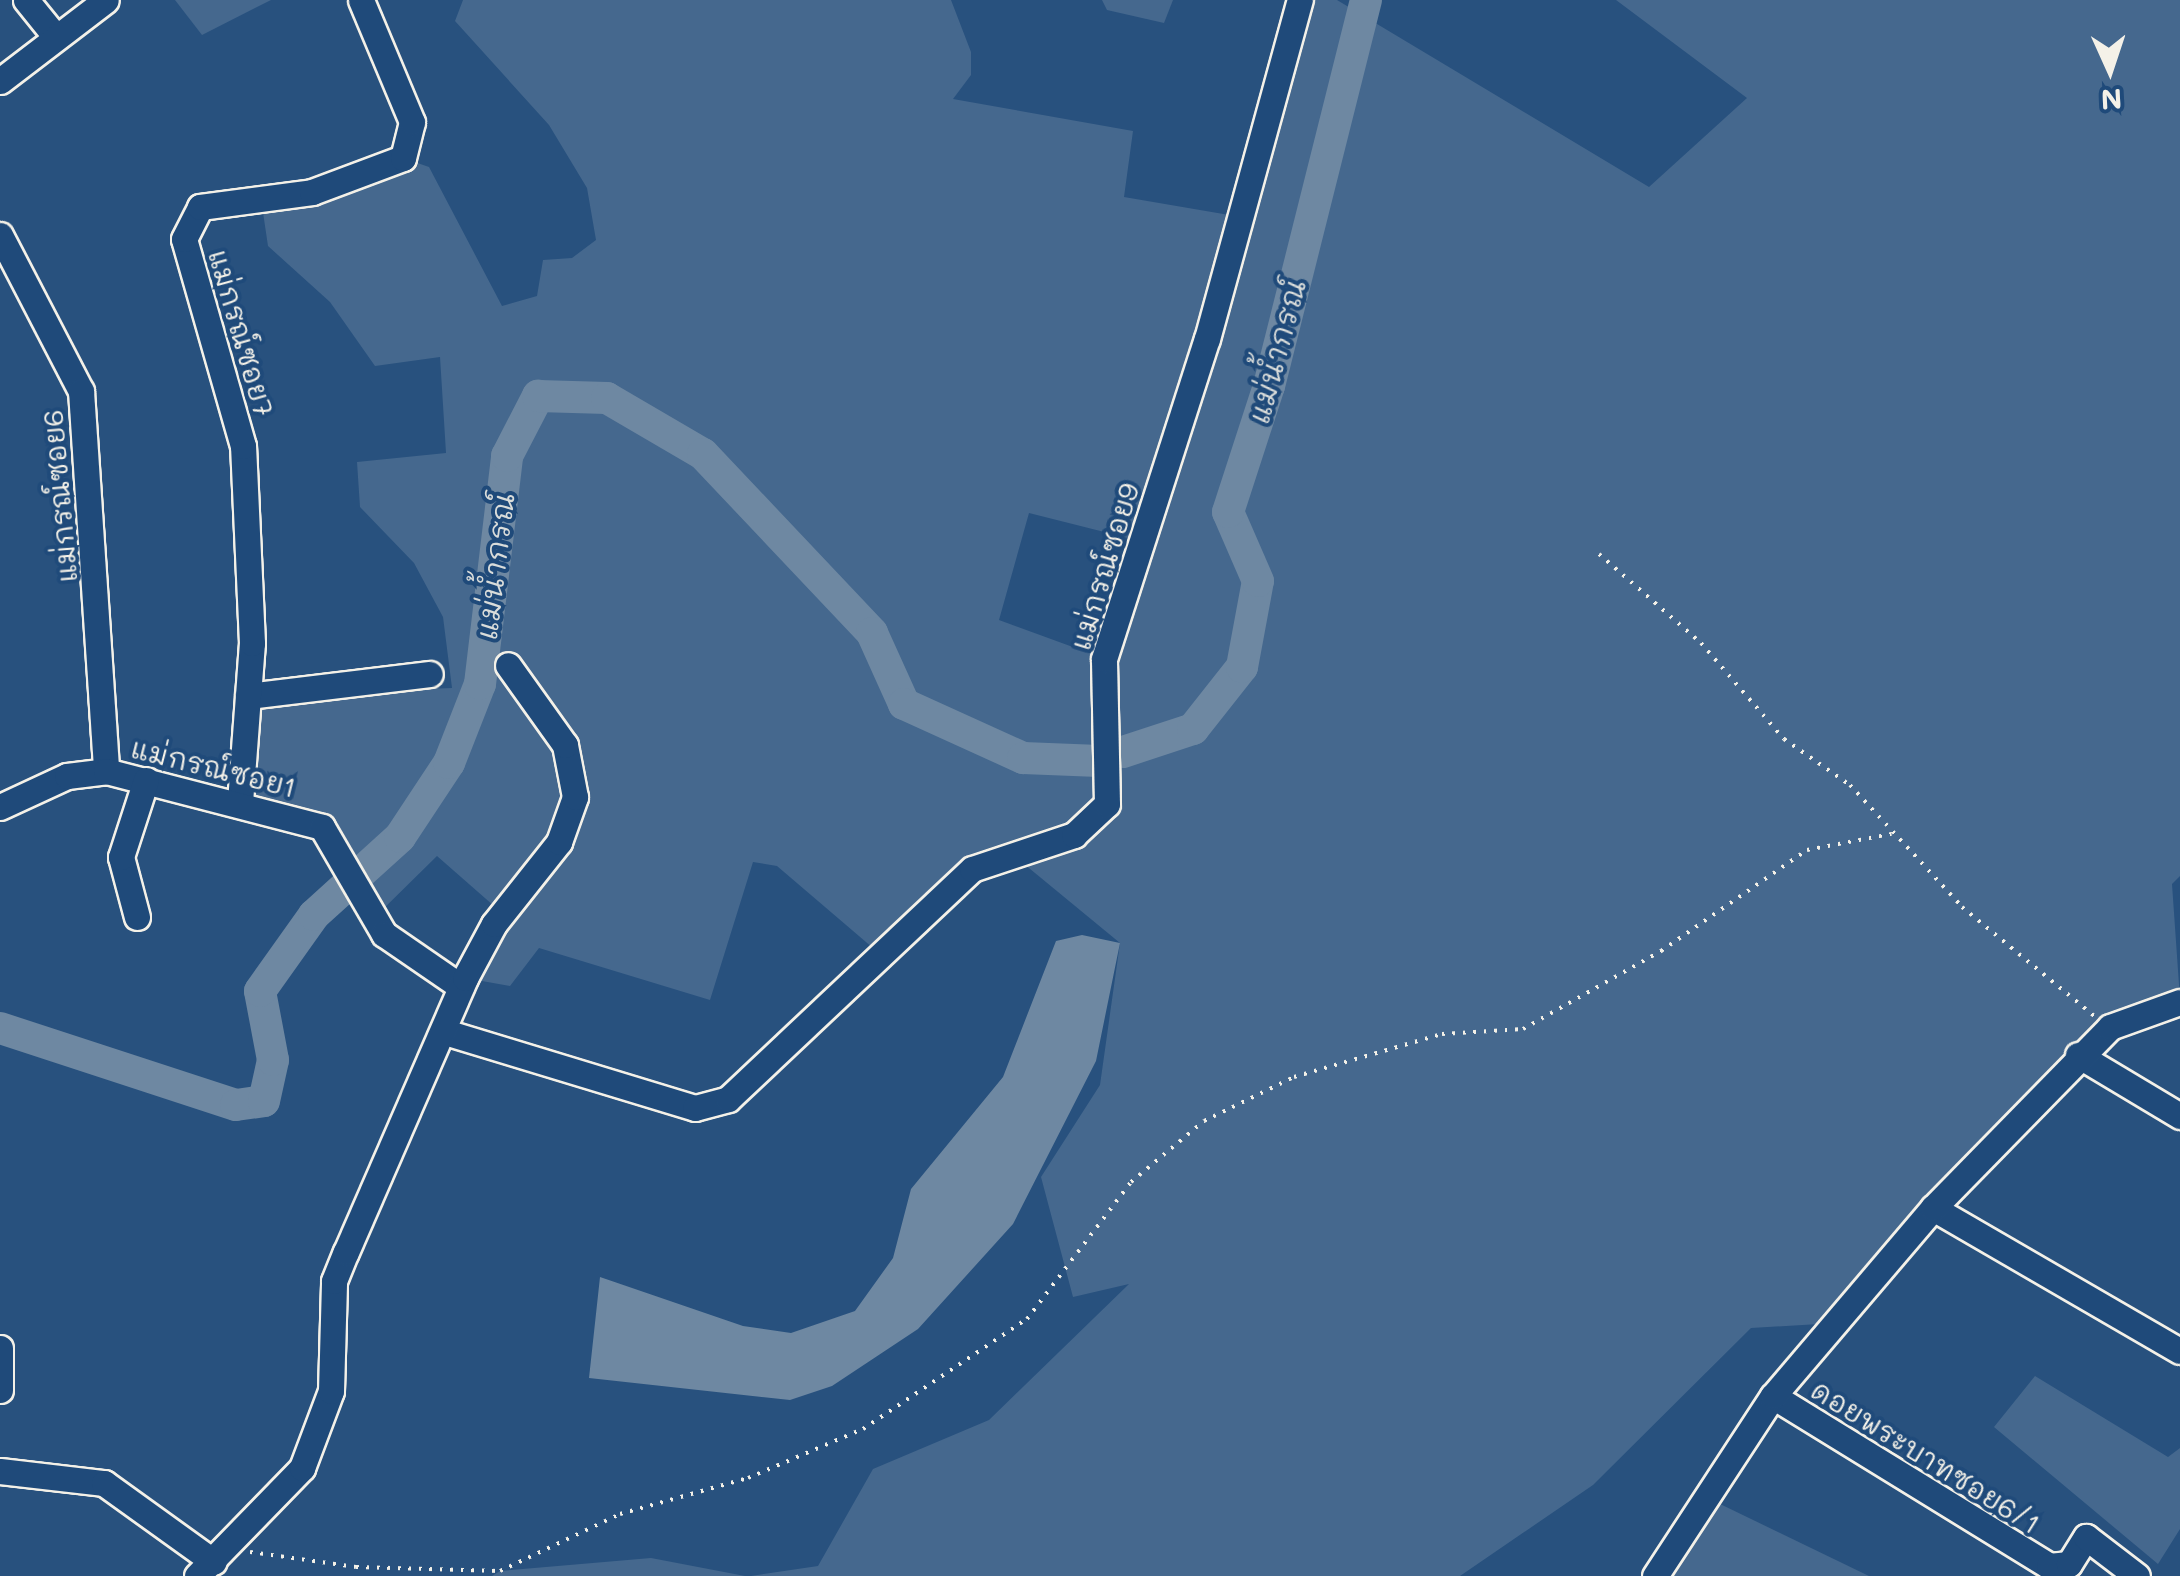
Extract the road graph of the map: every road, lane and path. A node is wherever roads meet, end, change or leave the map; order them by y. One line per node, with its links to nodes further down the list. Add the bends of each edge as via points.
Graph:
1 (26, 0): 5 (street)
2 (106, 0): 5 (street)
3 (361, 0): 11 (street, แม่กรณ์ซอย7, via 412,122 402,158 312,192 200,207 184,238 243,446)
4 (1300, 0): 21 (street, แม่กรณ์ซอย9, via 1206,339 1104,659 1106,804 1074,835 972,870 728,1099 695,1108)
5 (56, 37): 6 (street)
6 (0, 80)
7 (0, 235): 12 (street, แม่กรณ์ซอย6, via 80,391)
8 (1599, 554): 16 (path, via 1701,643 1784,738 1850,785)
9 (508, 665): 18 (street, via 564,745 575,797 559,842 494,924)
10 (430, 674): 11 (street)
11 (248, 696): 14 (street, แม่กรณ์ซอย7)
12 (106, 770): 13 (street, แม่กรณ์ซอย1); 15 (street, แม่กรณ์ซอย1, via 67,776)
13 (146, 780): 14 (street, แม่กรณ์ซอย1); 17 (street, via 121,858)
14 (240, 802): 18 (street, แม่กรณ์ซอย1, via 322,827 384,934)
15 (0, 806)
16 (1891, 834): 20 (path, via 1962,907); 30 (path, via 1807,850 1661,952 1523,1030 1442,1034 1294,1077 1204,1122 1131,1182 1027,1319 863,1429 748,1478 620,1514 500,1571)
17 (137, 918)
18 (461, 987): 21 (street)
19 (2180, 1002): 20 (street)
20 (2110, 1027): 22 (street)
21 (445, 1032): 30 (street, via 334,1281 331,1392 302,1468)
22 (2078, 1054): 23 (street); 24 (street)
23 (2180, 1116)
24 (1933, 1208): 26 (street); 28 (street)
25 (0, 1348): 27 (street)
26 (2180, 1350)
27 (0, 1390)
28 (1773, 1396): 31 (street); 32 (street, ดอยพระบาทซอย6/1, via 2049,1566 2069,1564 2086,1537)
29 (0, 1472): 30 (street, via 104,1483)
30 (213, 1562)
31 (1655, 1576)
32 (2137, 1576)

